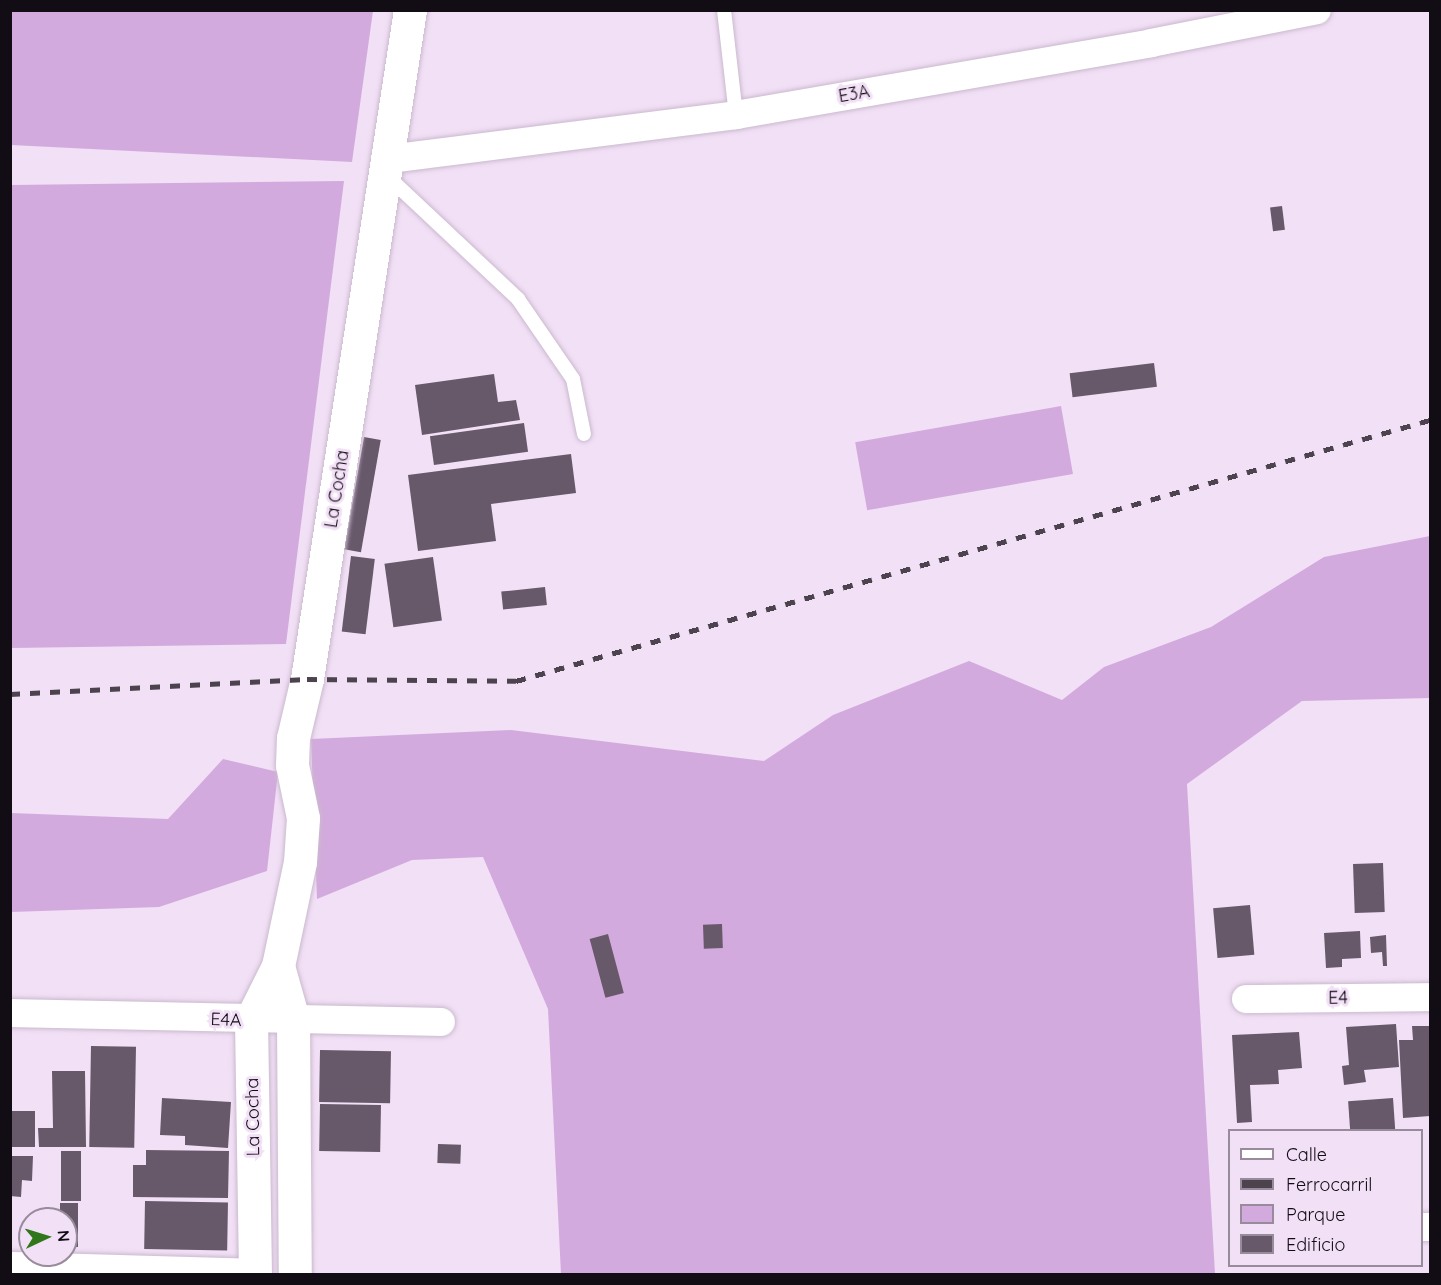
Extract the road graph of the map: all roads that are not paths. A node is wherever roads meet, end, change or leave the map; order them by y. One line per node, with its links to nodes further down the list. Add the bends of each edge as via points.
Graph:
1 (411, 10): 5 (street, La Cocha)
2 (724, 10): 4 (lane)
3 (1317, 10): 4 (street, E3A)
4 (736, 115): 5 (street, E3A)
5 (387, 167): 6 (lane, via 518,299 573,378); 7 (street, La Cocha, via 307,678 292,738 292,765 303,818 300,862)
6 (584, 434)
7 (278, 966): 11 (street, La Cocha); 12 (street, La Cocha)
8 (1431, 997): 9 (street, E4)
9 (1246, 999)
10 (10, 1013): 12 (street, E4A)
11 (292, 1019): 12 (street, E4A); 13 (street, E4A); 16 (street, La Cocha)
12 (251, 1020): 15 (street, La Cocha)
13 (441, 1022)
14 (10, 1266): 15 (street)
15 (255, 1274)
16 (295, 1275)

